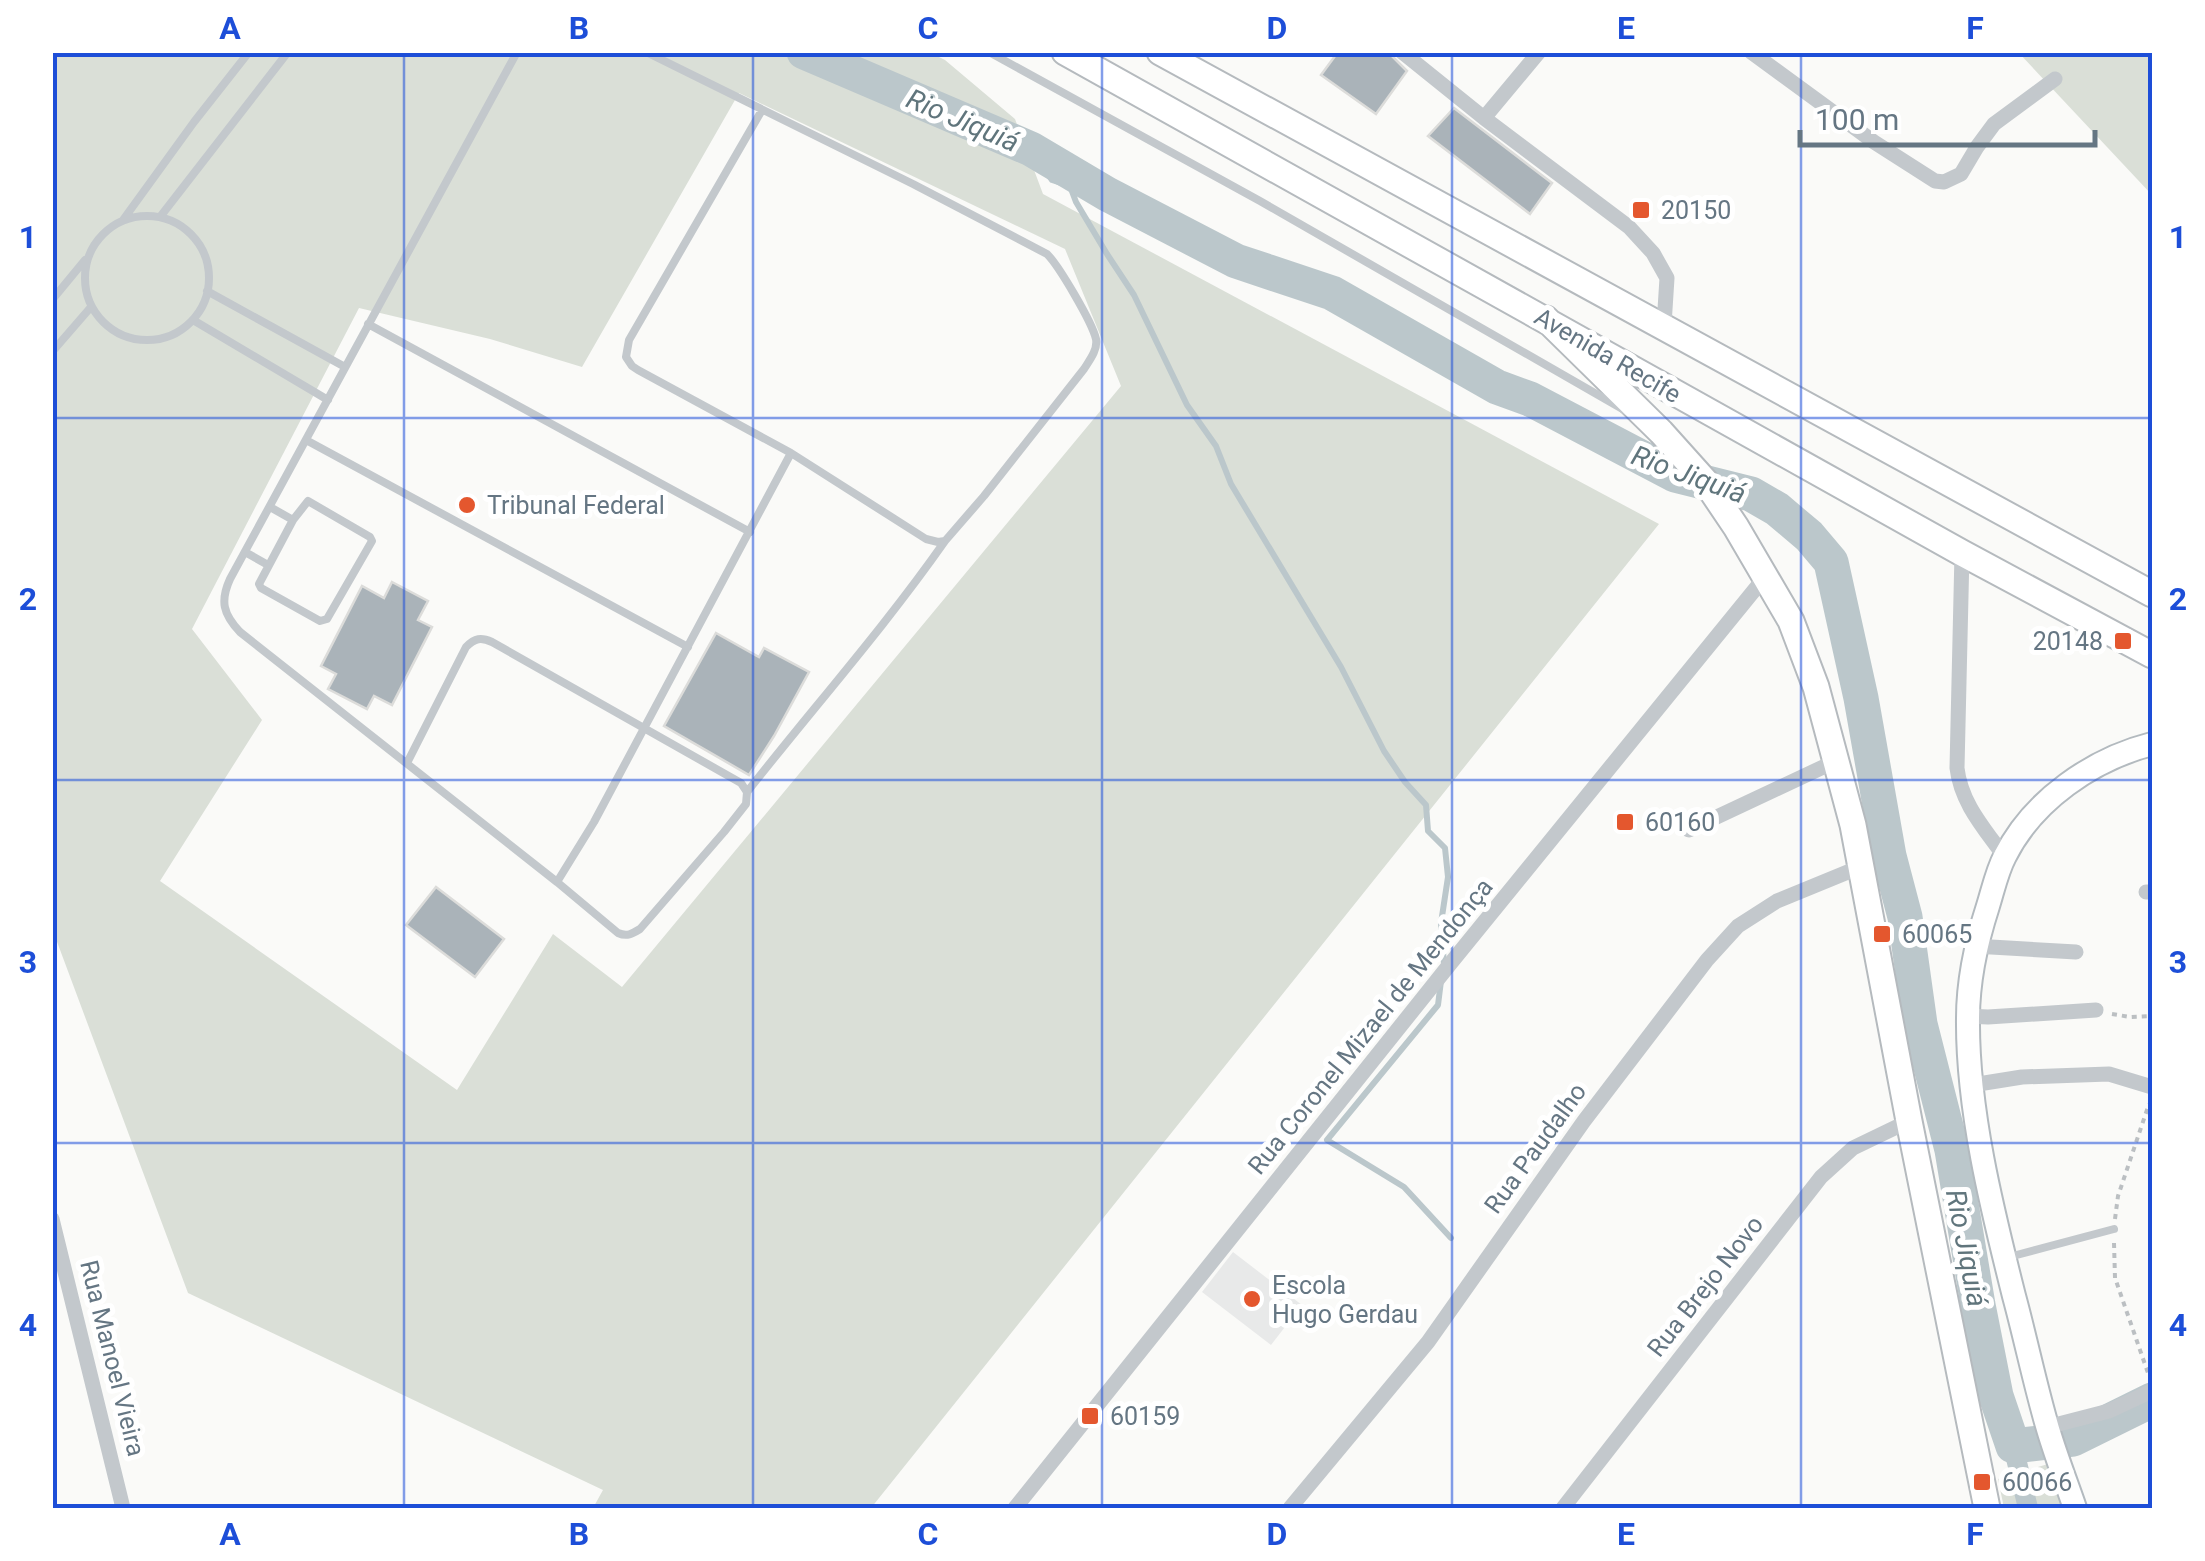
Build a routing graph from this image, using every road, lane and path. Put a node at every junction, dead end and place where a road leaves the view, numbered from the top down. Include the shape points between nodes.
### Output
1 (249, 52) edge
2 (288, 52) edge
3 (517, 52) edge
4 (646, 52) edge
5 (990, 52) edge
6 (1066, 52) edge
7 (1160, 52) edge
8 (1402, 52) edge
9 (1538, 52) edge
10 (1751, 52) edge
11 (2054, 79) dead end
12 (762, 110) junction
13 (1484, 118) junction
14 (160, 217) junction
15 (123, 220) junction
16 (88, 257) junction
17 (207, 291) junction
18 (52, 300) edge
19 (91, 307) junction
20 (1546, 319) junction
21 (193, 320) junction
22 (368, 324) junction
23 (1664, 326) junction
24 (52, 352) edge
25 (345, 368) junction
26 (328, 400) junction
27 (1661, 432) junction
28 (306, 440) junction
29 (791, 454) junction
30 (270, 508) junction
31 (293, 520) junction
32 (750, 532) junction
33 (945, 541) junction
34 (245, 552) junction
35 (1962, 553) junction
36 (268, 565) junction
37 (1766, 577) junction
38 (2141, 584) edge
39 (688, 647) junction
40 (2152, 655) edge
41 (645, 727) junction
42 (2152, 744) edge
43 (1836, 760) junction
44 (407, 763) junction
45 (748, 792) junction
46 (1689, 830) dead end
47 (2004, 856) junction
48 (1860, 866) junction
49 (558, 882) junction
50 (1974, 946) junction
51 (2076, 952) dead end
52 (2096, 1010) joint
53 (1968, 1016) junction
54 (2152, 1016) edge
55 (1972, 1085) junction
56 (2152, 1086) edge
57 (2152, 1094) edge
58 (1909, 1121) junction
59 (52, 1219) edge
60 (2114, 1228) junction
61 (56, 1241) edge
62 (2004, 1258) junction
63 (2152, 1388) edge
64 (2052, 1439) junction
65 (123, 1508) edge
66 (1016, 1508) edge
67 (1290, 1508) edge
68 (1563, 1508) edge
69 (1988, 1508) edge
70 (2075, 1508) edge

1 - 15 lane
2 - 14 lane
3 - 22 lane
4 - 12 lane
5 - 27 lane
6 - 20 main road, Avenida Recife
7 - 23 main road, Avenida Recife
8 - 13 street
9 - 13 street
10 - 11 street via 1874,142 1944,182 1961,174 1994,124
12 - 29 lane via 626,356 638,370
12 - 33 lane via 1047,254 1095,337 1084,369
13 - 23 street via 1629,227 1653,253 1667,278
14 - 15 lane
14 - 17 lane via 194,237 204,253
15 - 16 lane
16 - 18 lane
16 - 19 lane via 84,280
17 - 21 lane
17 - 25 lane
19 - 21 lane via 103,323 137,340 168,336
19 - 24 lane
20 - 27 main road
20 - 35 main road, Avenida Recife
21 - 26 lane
22 - 25 lane
22 - 32 lane
23 - 38 main road, Avenida Recife
25 - 26 lane
26 - 28 lane
27 - 37 main road via 1704,481
28 - 30 lane
28 - 39 lane
29 - 32 lane
29 - 33 lane via 926,538
30 - 31 lane
30 - 34 lane
31 - 36 lane
31 - 36 lane via 310,501 372,541 324,621 261,588
32 - 39 lane
33 - 45 lane
34 - 36 lane
34 - 44 lane via 223,598 234,626
35 - 40 main road, Avenida Recife
35 - 47 street via 1956,768 1963,796
37 - 43 main road via 1804,654
37 - 66 street, Rua Coronel Mizael de Mendonça
39 - 41 lane
41 - 44 lane via 478,638 466,647
41 - 45 lane
41 - 49 lane
42 - 47 street via 2097,764 2068,784 2030,818
43 - 46 street
43 - 48 main road
44 - 49 lane
45 - 49 lane via 724,832 634,934 618,933
47 - 50 street
48 - 58 main road
48 - 67 street, Rua Paudalho via 1777,900 1738,926 1707,960 1428,1342
50 - 51 street
50 - 53 street
52 - 53 street
52 - 54 path
53 - 55 street
55 - 56 street via 2110,1074
55 - 62 street
57 - 60 path
58 - 68 street, Rua Brejo Novo via 1853,1148 1822,1177
58 - 69 main road
59 - 61 street, Rua Manoel Vieira
60 - 62 lane
60 - 63 path via 2115,1278
61 - 65 street, Rua Manoel Vieira
62 - 64 street
63 - 64 street
64 - 70 street

